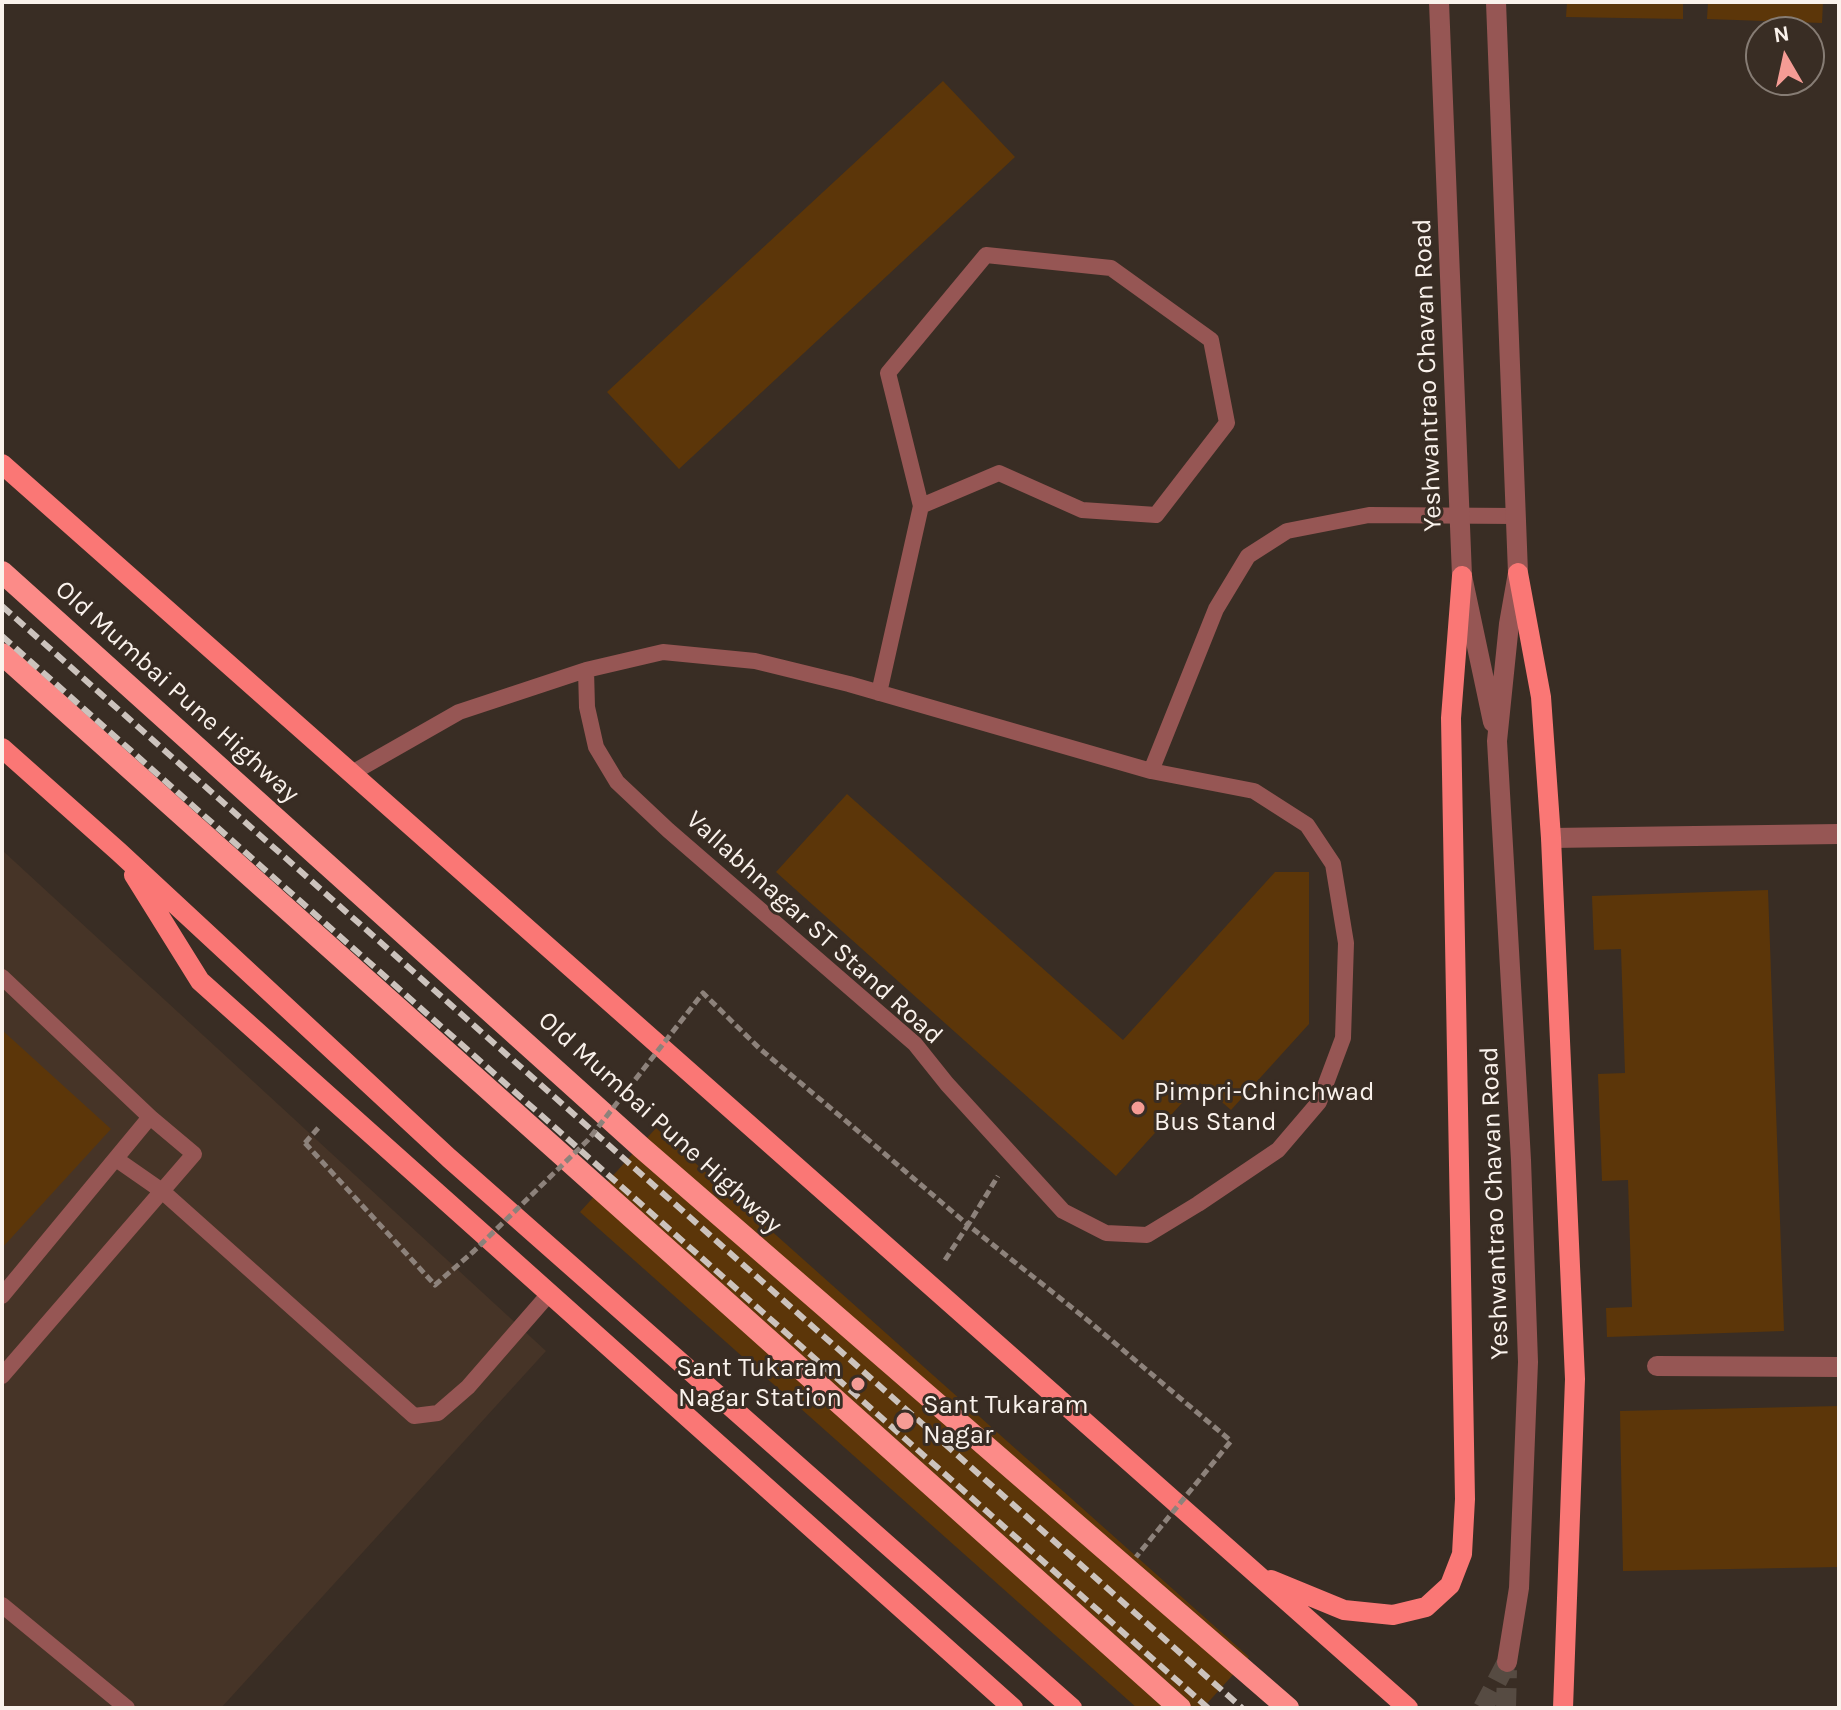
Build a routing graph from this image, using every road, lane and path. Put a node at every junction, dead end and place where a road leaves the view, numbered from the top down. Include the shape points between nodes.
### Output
1 (1439, 2) edge
2 (1496, 2) edge
3 (2, 464) edge
4 (921, 506) junction
5 (1460, 516) junction
6 (1515, 516) junction
7 (2, 572) edge
8 (1518, 573) junction
9 (1462, 576) junction
10 (2, 654) edge
11 (586, 670) junction
12 (879, 693) junction
13 (1497, 741) junction
14 (2, 748) edge
15 (1151, 771) junction
16 (352, 773) junction
17 (1839, 834) edge
18 (1551, 838) junction
19 (119, 852) junction
20 (2, 977) edge
21 (150, 1117) junction
22 (305, 1143) dead end
23 (1011, 1155) junction
24 (116, 1159) junction
25 (162, 1191) junction
26 (968, 1225) junction
27 (929, 1284) junction
28 (549, 1294) junction
29 (2, 1296) edge
30 (1657, 1366) dead end
31 (1839, 1367) edge
32 (2, 1376) edge
33 (1136, 1557) dead end
34 (1256, 1574) junction
35 (2, 1605) edge
36 (1507, 1662) tunnel mouth
37 (127, 1708) edge
38 (1013, 1708) edge
39 (1072, 1708) edge
40 (1180, 1708) edge
41 (1288, 1708) edge
42 (1408, 1708) edge
43 (1563, 1708) edge

1 - 5 street, Yeshwantrao Chavan Road
2 - 6 street, Yeshwantrao Chavan Road
3 - 16 main road
4 - 4 lane via 888,373 986,255 1111,268 1211,340 1227,423 1156,515 1082,510 999,473
4 - 12 lane
5 - 6 lane
5 - 9 street, Yeshwantrao Chavan Road
5 - 15 lane via 1369,515 1287,531 1248,556 1216,609
6 - 8 street, Yeshwantrao Chavan Road
7 - 41 highway, Old Mumbai Pune Highway via 642,1148
8 - 13 street, Yeshwantrao Chavan Road
8 - 18 main road via 1541,697
9 - 13 street, Yeshwantrao Chavan Road
9 - 34 main road via 1451,718 1462,1554 1450,1585 1426,1607 1393,1615 1344,1610
10 - 40 highway
11 - 12 lane, Vallabhnagar ST Stand Road via 663,652 755,661
11 - 16 lane via 459,712
11 - 23 lane, Vallabhnagar ST Stand Road via 596,747 617,782 915,1044
12 - 15 lane, Vallabhnagar ST Stand Road
13 - 36 street, Yeshwantrao Chavan Road via 1528,1362 1519,1588
14 - 19 main road
15 - 23 lane, Vallabhnagar ST Stand Road via 1254,791 1307,825 1333,864 1346,943 1343,1038 1319,1102 1278,1150 1147,1235 1106,1233 1063,1211
16 - 27 main road
17 - 18 street
18 - 43 main road via 1575,1379
19 - 28 main road via 200,981
19 - 39 main road via 449,1158
20 - 21 lane
21 - 24 lane
21 - 25 lane via 194,1154
22 - 26 path, bridge via 435,1285 588,1140 703,993 759,1048
23 - 26 path
24 - 25 lane
24 - 29 lane
25 - 28 lane via 414,1416 438,1413 468,1387
25 - 32 lane
26 - 27 path
26 - 33 path, bridge via 1231,1441
27 - 34 main road
28 - 38 main road
30 - 31 street
34 - 42 main road
35 - 37 lane

